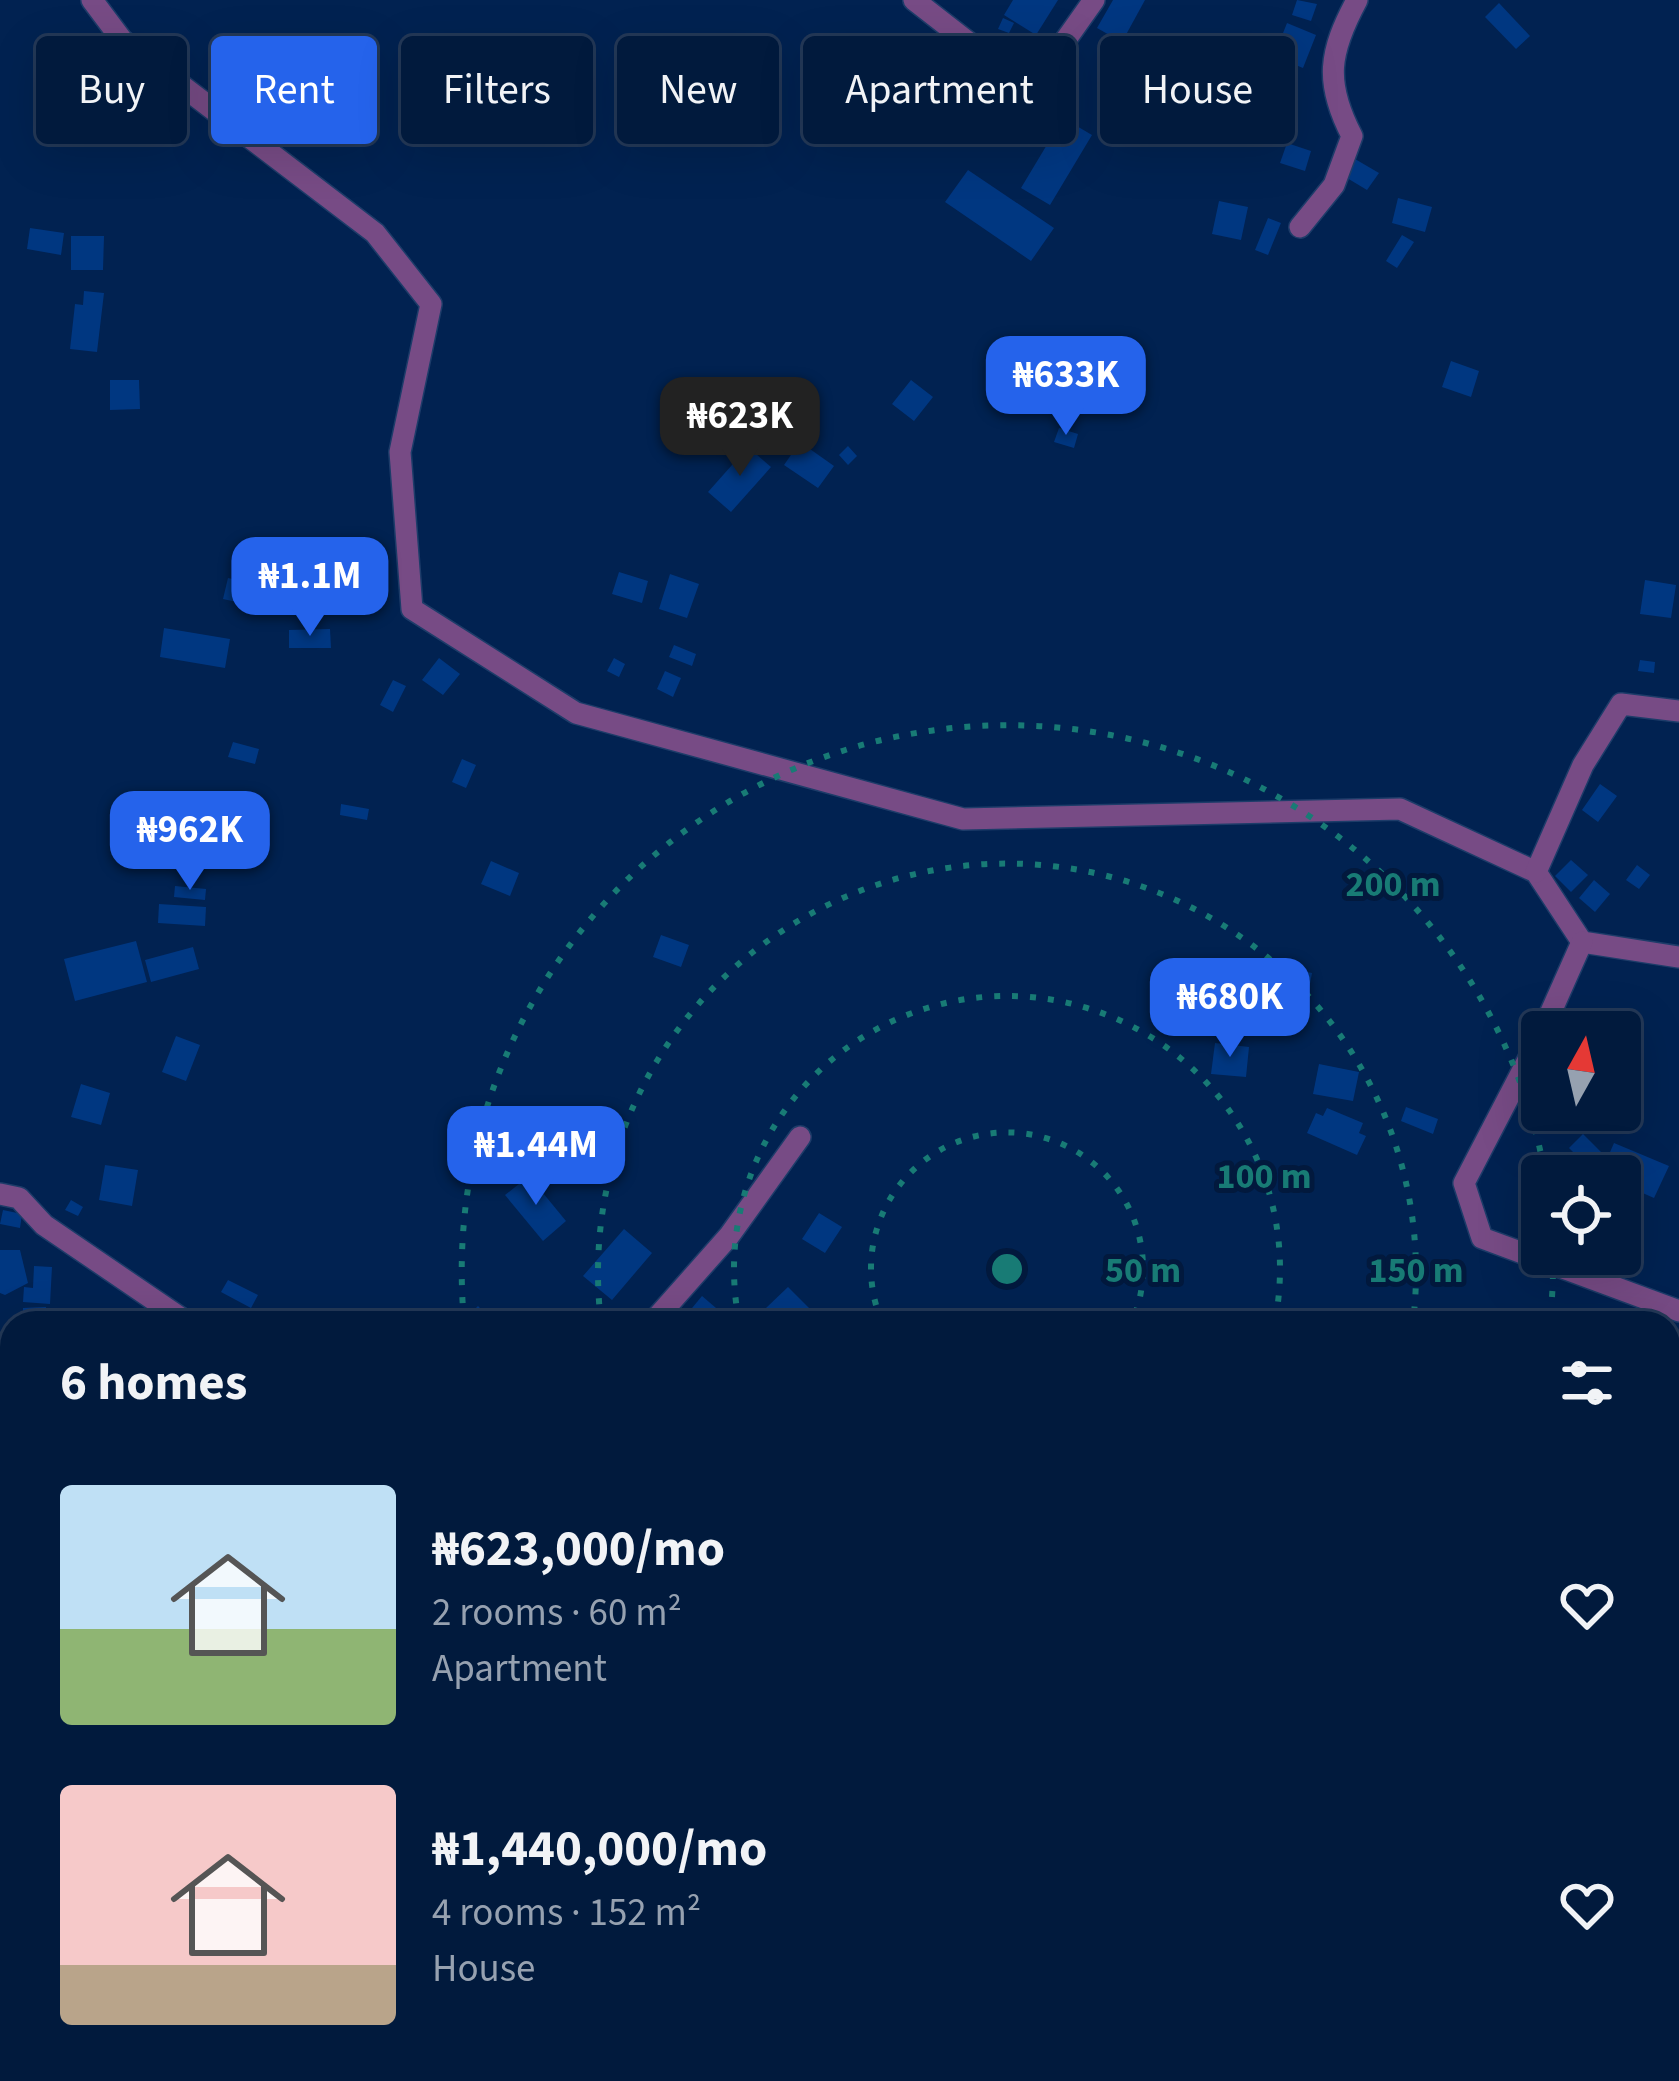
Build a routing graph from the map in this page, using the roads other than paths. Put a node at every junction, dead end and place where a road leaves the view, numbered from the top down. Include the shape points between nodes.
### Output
1 (914, 0) edge
2 (1094, 0) edge
3 (1357, 0) edge
4 (95, 1) edge
5 (1300, 227) dead end
6 (1679, 712) edge
7 (1537, 872) junction
8 (1582, 942) junction
9 (1679, 957) edge
10 (1551, 1011) edge
11 (1521, 1073) edge
12 (800, 1137) dead end
13 (0, 1194) edge
14 (170, 1311) edge
15 (663, 1311) edge
16 (1679, 1311) edge

1 - 2 street via 1021,73 1060,48
3 - 5 street via 1335,41 1334,100 1352,136 1334,185
4 - 7 street via 122,40 374,233 431,304 400,452 412,609 576,713 963,819 1400,809
6 - 7 street via 1621,704 1582,766
7 - 8 street
8 - 9 street
8 - 10 street
11 - 16 street via 1464,1183 1482,1238
12 - 15 street
13 - 14 street via 19,1198 44,1225

